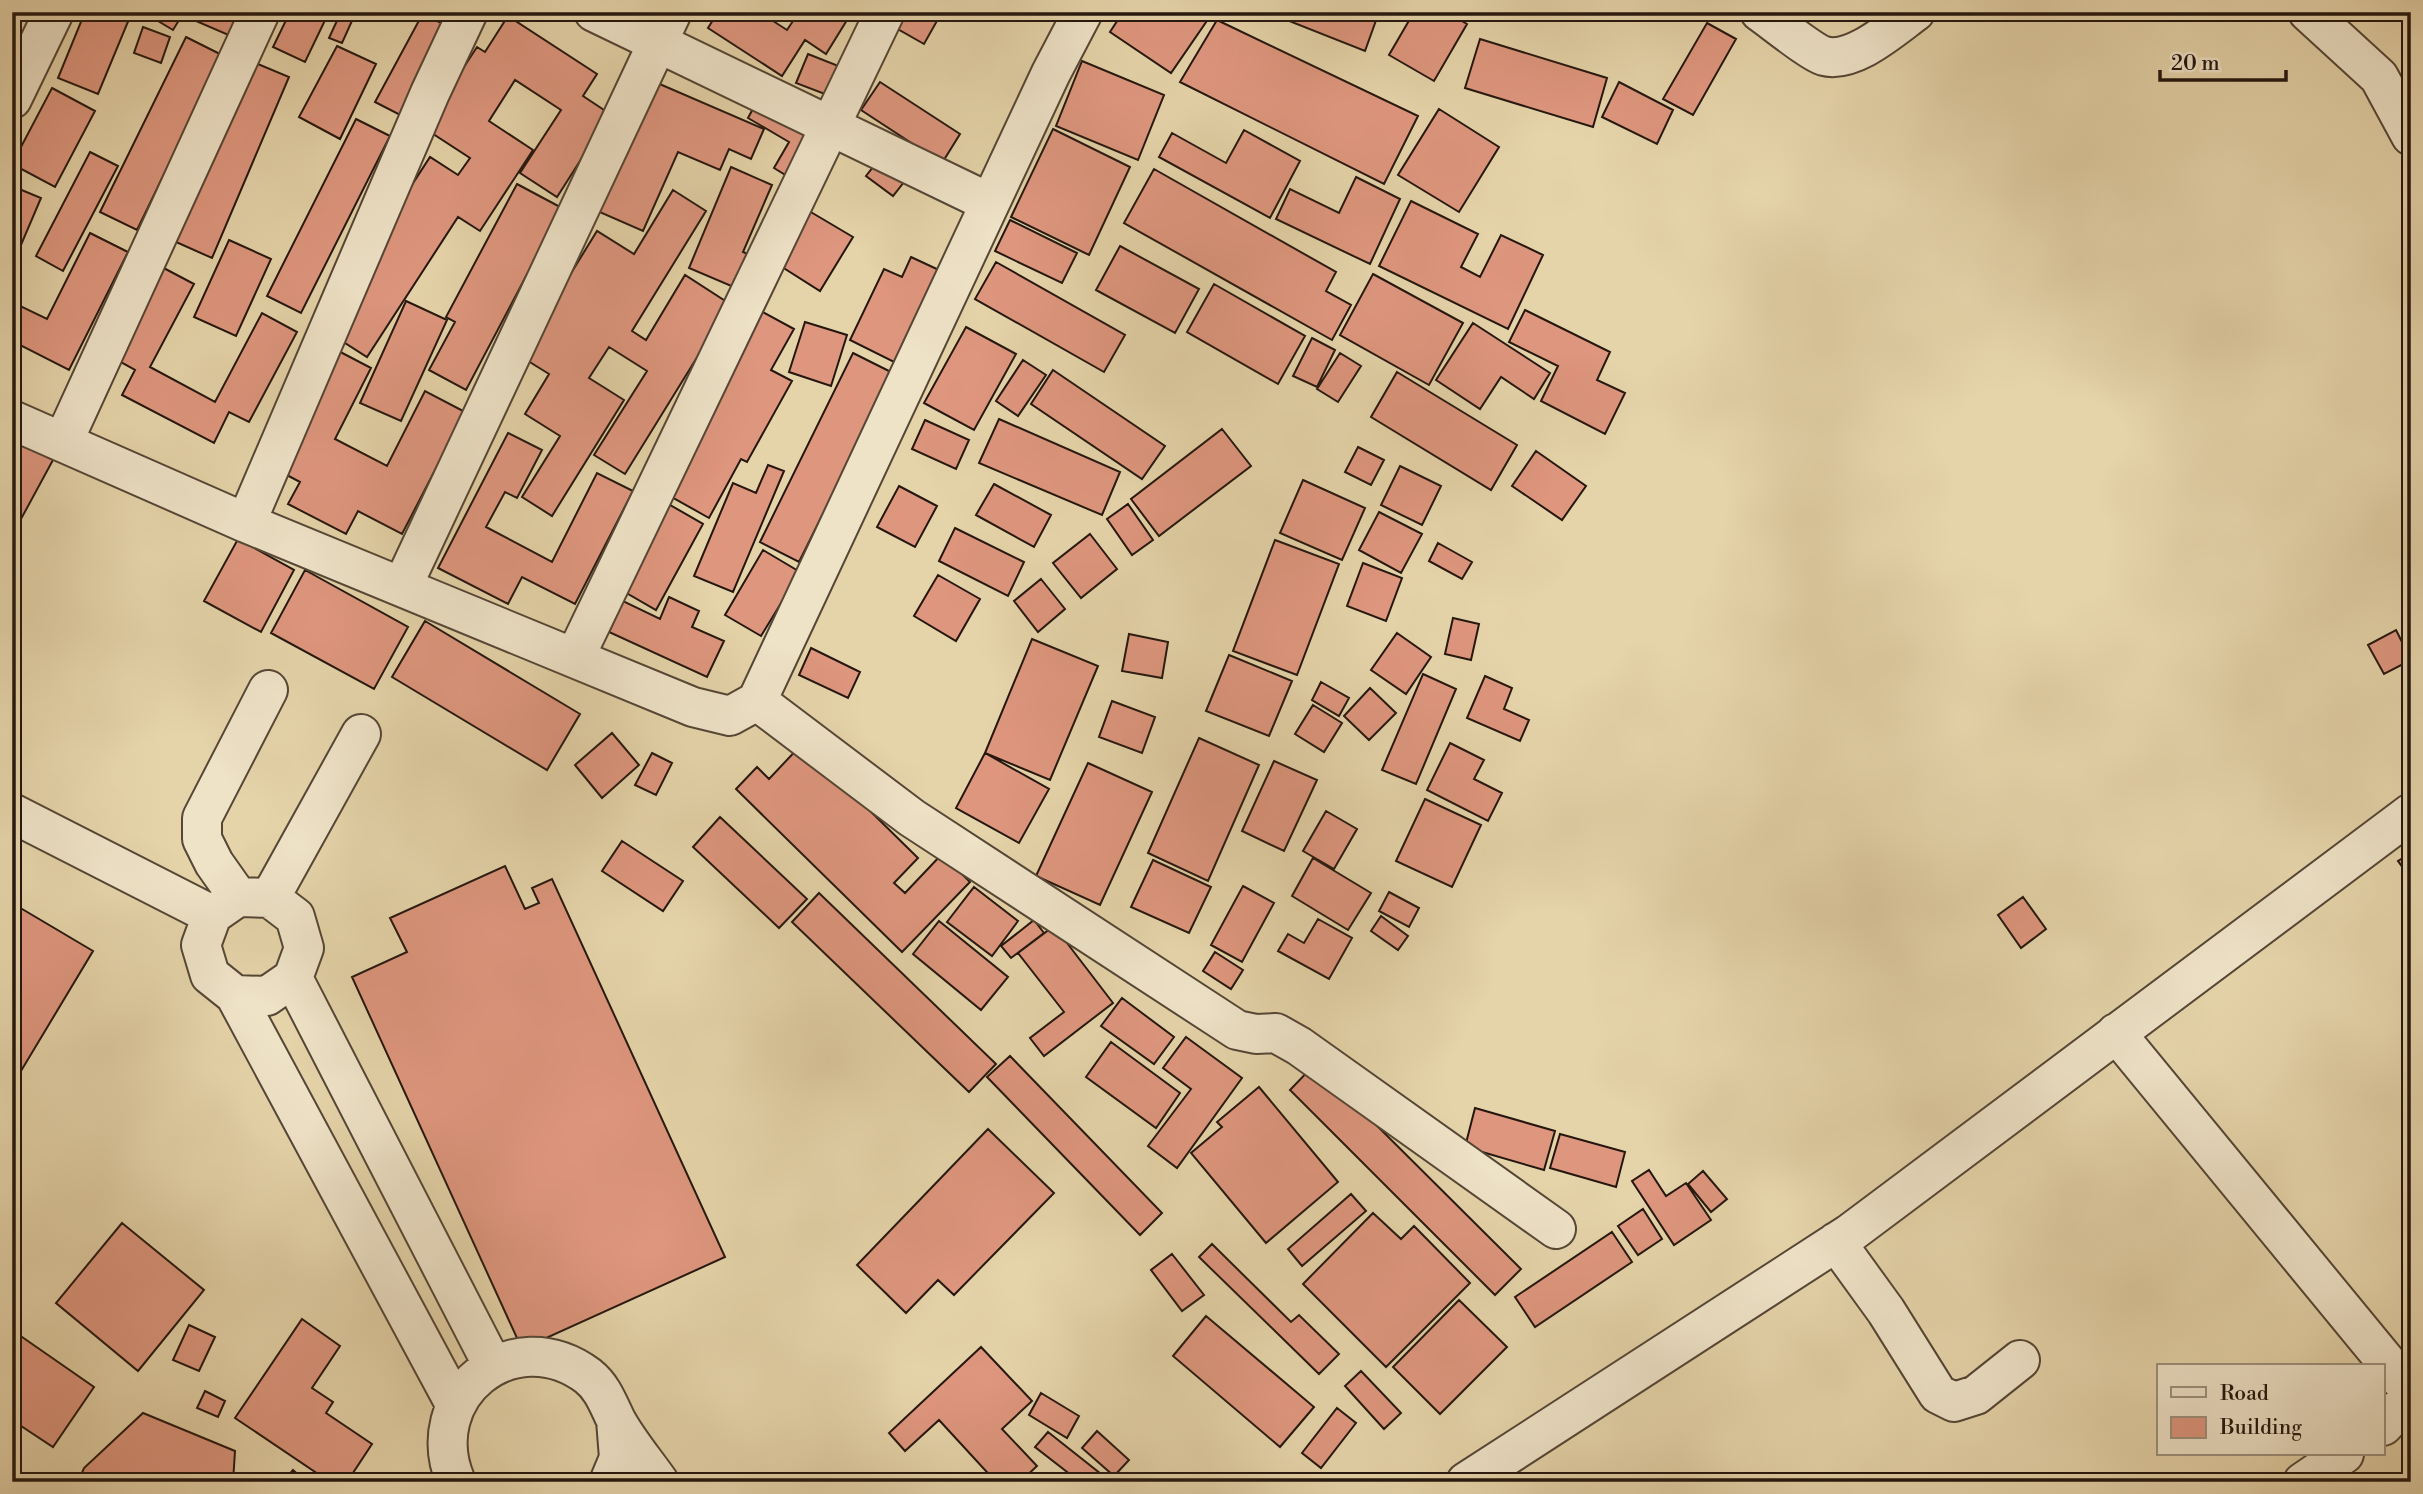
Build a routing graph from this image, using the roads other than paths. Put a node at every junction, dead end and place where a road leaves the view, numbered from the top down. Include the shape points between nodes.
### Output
1 (260, 12) edge
2 (468, 12) edge
3 (594, 12) edge
4 (885, 12) edge
5 (1083, 12) edge
6 (1760, 12) edge
7 (1916, 12) edge
8 (2308, 12) edge
9 (42, 16) edge
10 (664, 28) edge
11 (12, 99) edge
12 (831, 127) junction
13 (2411, 136) edge
14 (990, 203) junction
15 (12, 420) edge
16 (63, 442) junction
17 (246, 523) junction
18 (402, 586) junction
19 (575, 657) junction
20 (268, 690) dead end
21 (757, 701) junction
22 (361, 734) dead end
23 (12, 813) edge
24 (2411, 813) edge
25 (240, 903) junction
26 (293, 978) junction
27 (236, 995) junction
28 (2116, 1033) junction
29 (1556, 1228) dead end
30 (1836, 1242) junction
31 (2020, 1360) dead end
32 (493, 1366) junction
33 (2411, 1394) edge
34 (455, 1404) junction
35 (617, 1420) junction
36 (2384, 1425) edge
37 (2341, 1456) edge
38 (456, 1482) edge
39 (609, 1482) edge
40 (659, 1482) edge
41 (1466, 1482) edge
42 (2304, 1482) edge

1 - 16 street
2 - 17 street
3 - 10 street
4 - 12 street
5 - 14 street
6 - 7 street via 1823,56 1845,57
8 - 13 street via 2379,77
9 - 11 street
10 - 12 street
10 - 18 street
12 - 14 street
12 - 19 street
14 - 21 street
15 - 16 street
16 - 17 street
17 - 18 street
18 - 19 street
19 - 21 street via 693,706 730,716
20 - 25 street via 202,818 202,839
21 - 29 street via 912,818 1237,1030 1276,1033 1299,1046
22 - 25 street
23 - 25 street
24 - 28 street
25 - 26 street via 295,917 304,948
25 - 27 street via 201,945 210,975
26 - 27 street via 267,996
26 - 32 street
27 - 34 street
28 - 30 street
28 - 33 street
30 - 31 street via 1938,1394 1954,1402 1976,1395
30 - 41 street
32 - 34 street via 471,1382
32 - 35 street via 530,1357 568,1364 590,1377
33 - 36 street
34 - 38 street via 447,1428 447,1454
35 - 39 street via 619,1458
35 - 40 street
37 - 42 street

